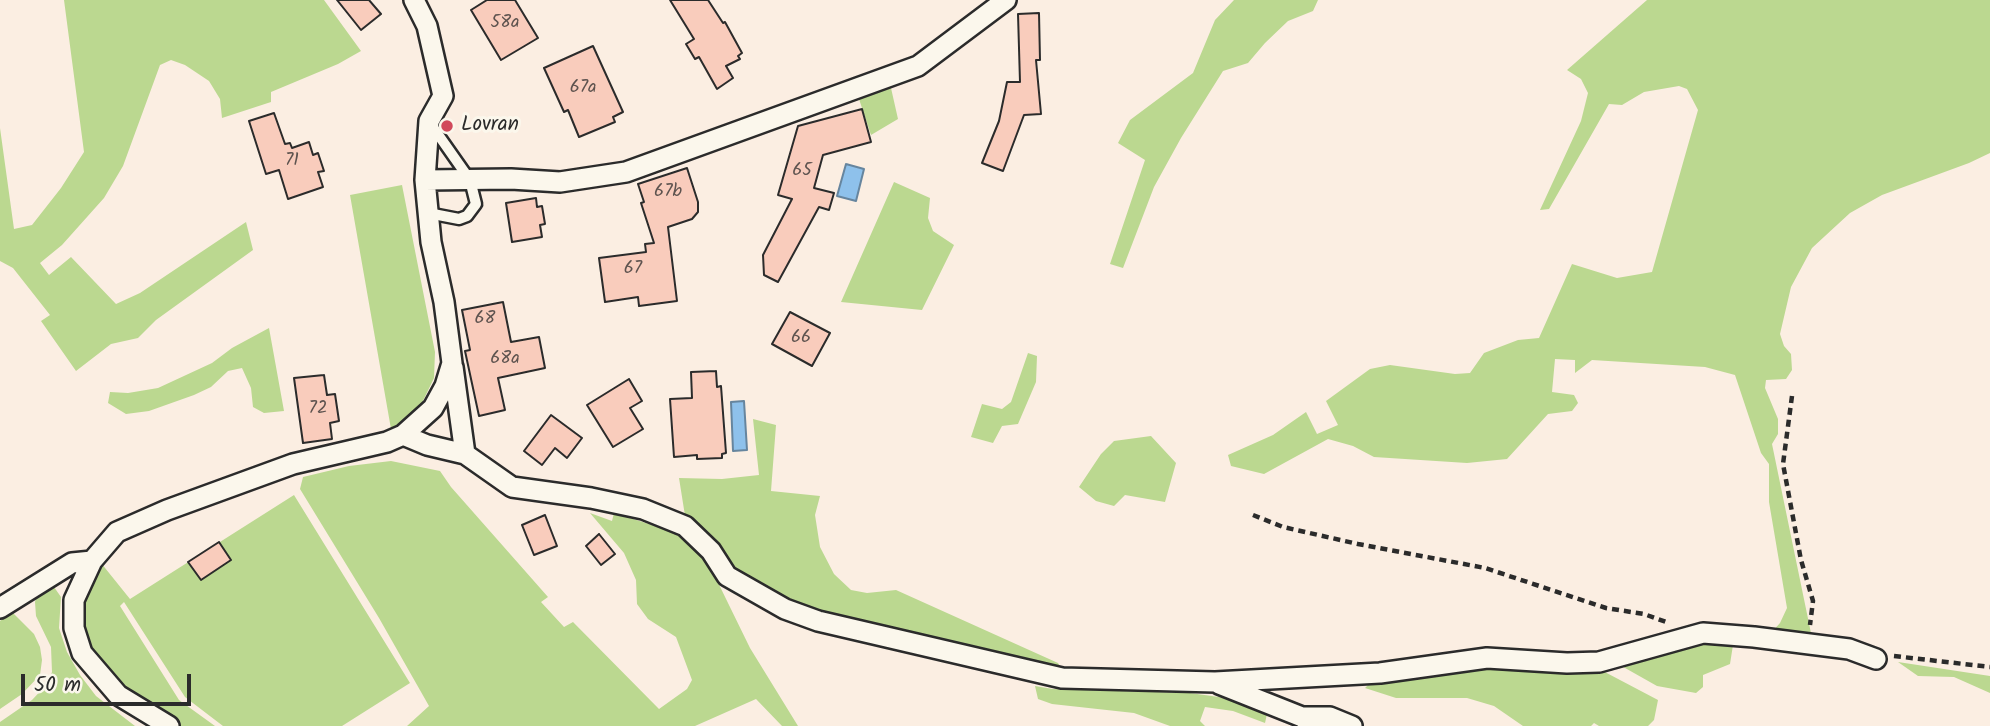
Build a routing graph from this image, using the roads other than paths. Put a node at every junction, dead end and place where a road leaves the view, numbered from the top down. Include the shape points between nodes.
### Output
1 (414, 0) edge
2 (1006, 0) edge
3 (429, 121) junction
4 (425, 180) junction
5 (470, 180) junction
6 (428, 213) junction
7 (452, 363) junction
8 (403, 435) junction
9 (465, 454) junction
10 (92, 561) junction
11 (0, 608) edge
12 (1876, 659) road end
13 (1215, 682) junction
14 (1309, 722) edge
15 (169, 726) edge
16 (1352, 726) edge

1 - 3 street via 427,26 443,96
2 - 5 street via 918,66 626,172 560,182
3 - 4 street
3 - 5 lane
4 - 5 street
4 - 6 street
5 - 6 lane via 476,204 467,216 458,219
6 - 7 street
7 - 8 street via 433,408
7 - 9 street
8 - 9 street
8 - 10 street via 293,464 167,510 117,532
9 - 13 street via 512,487 643,509 685,526 712,551 727,576 775,604 818,621 1062,678
10 - 11 street via 72,563
10 - 15 street via 74,600 74,628 82,653 118,695
12 - 13 street via 1849,649 1703,633 1599,662 1488,658 1380,673
13 - 14 street
14 - 16 street via 1330,717

